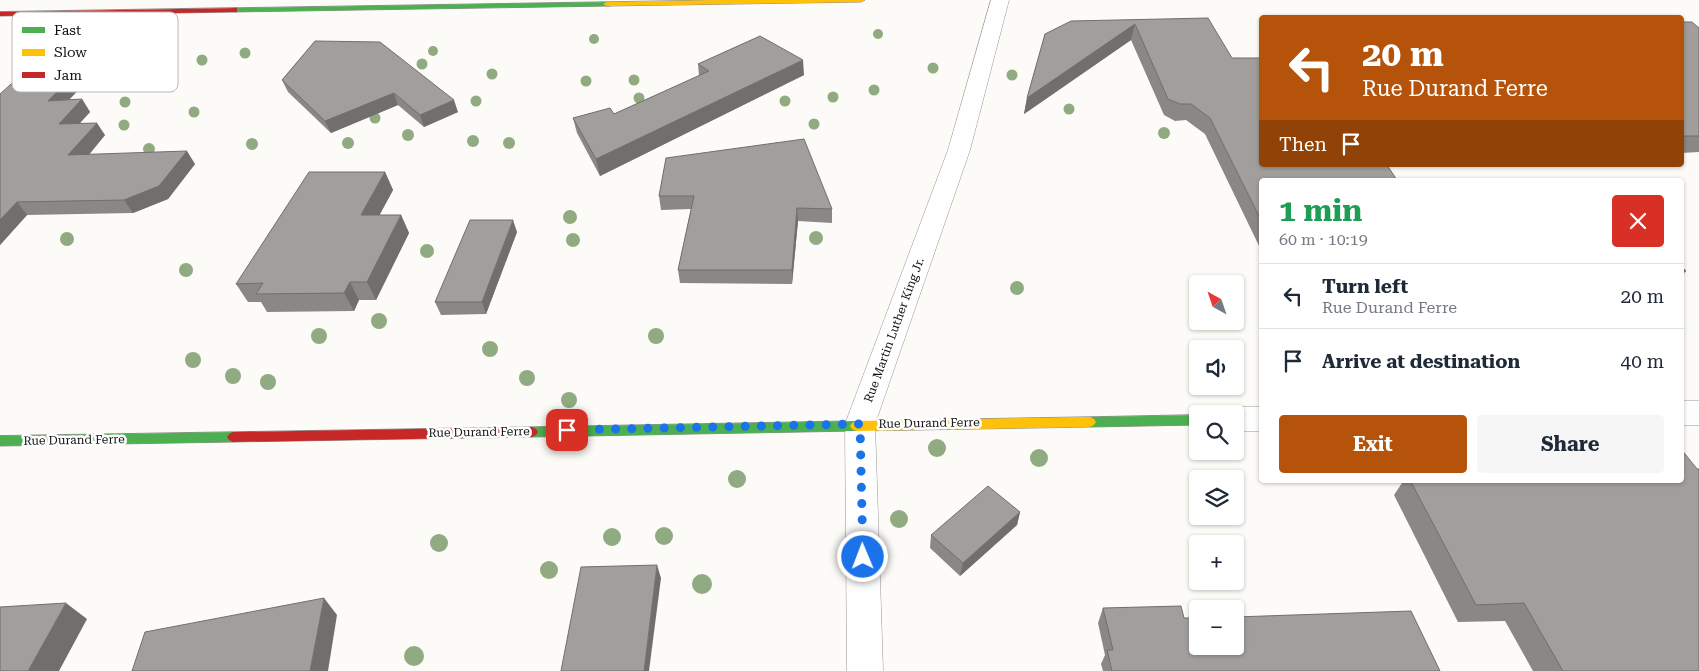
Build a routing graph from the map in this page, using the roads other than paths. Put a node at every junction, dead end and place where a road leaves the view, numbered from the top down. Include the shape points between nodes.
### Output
1 (860, 0) edge
2 (1000, 0) edge
3 (656, 2) edge
4 (109, 12) edge
5 (1684, 413) edge
6 (1699, 413) edge
7 (1244, 419) edge
8 (1259, 419) edge
9 (1189, 420) edge
10 (860, 424) junction
11 (0, 441) edge
12 (865, 671) edge

1 - 3 street
2 - 10 street, Rue Martin Luther King Jr. via 959,150
3 - 4 street
5 - 6 street
7 - 8 street
9 - 10 street, Rue Durand Ferre
10 - 11 street, Rue Durand Ferre
10 - 12 street, Rue Martin Luther King Jr.

